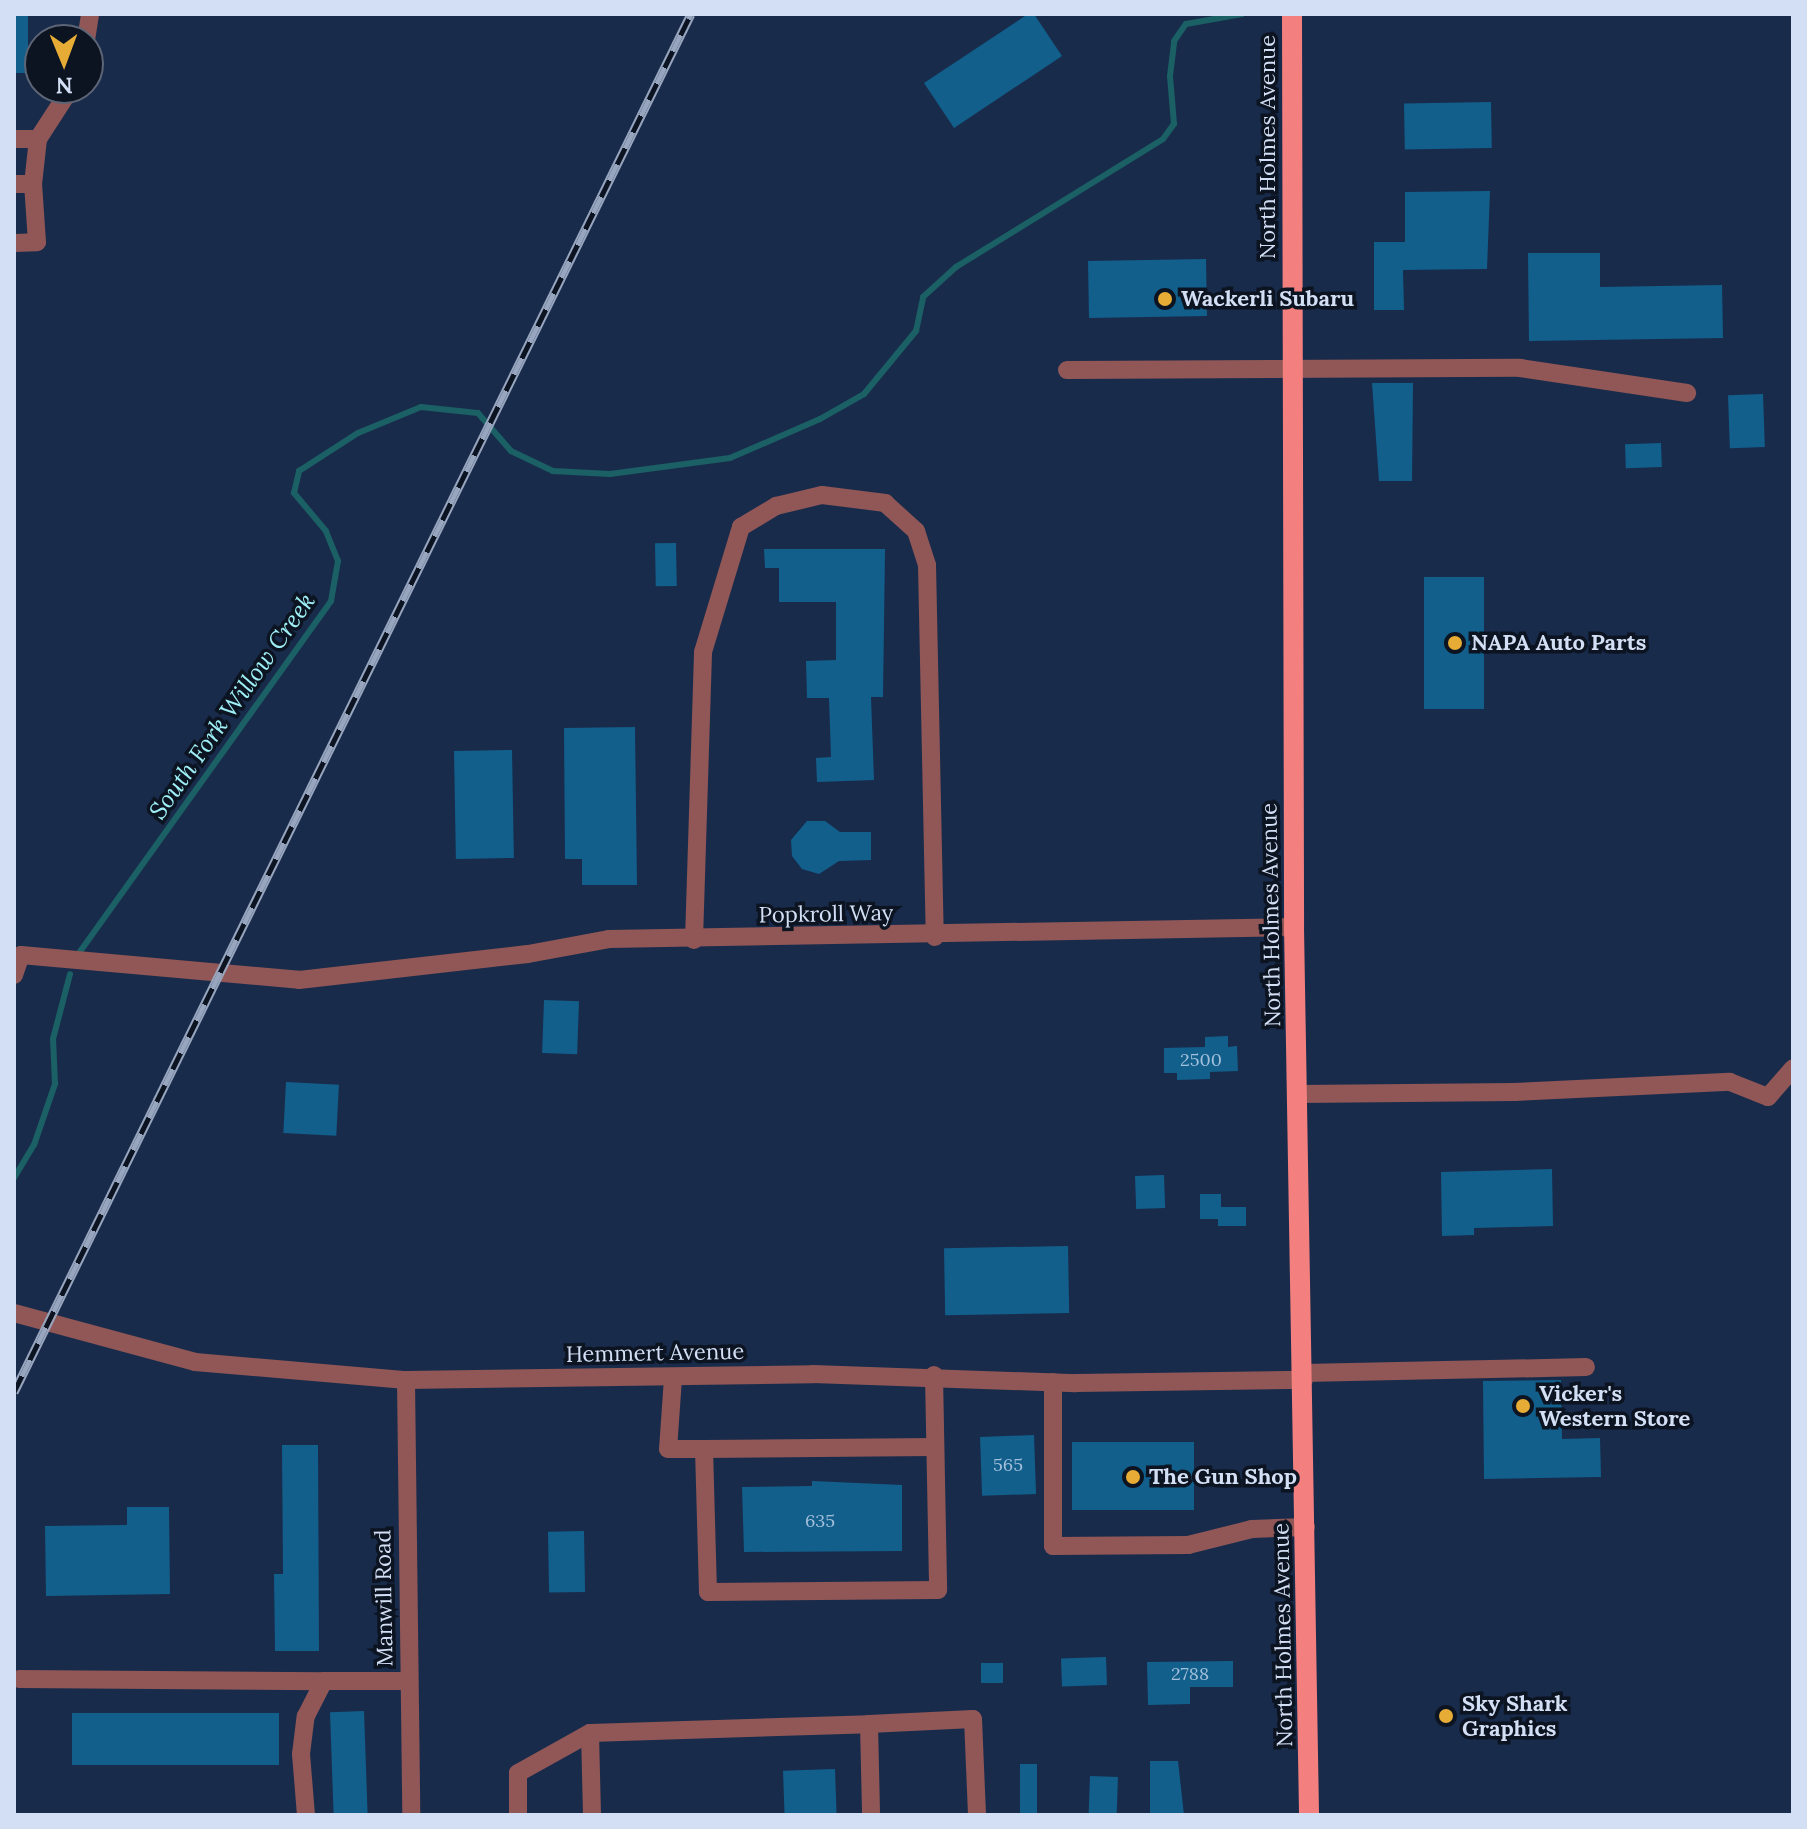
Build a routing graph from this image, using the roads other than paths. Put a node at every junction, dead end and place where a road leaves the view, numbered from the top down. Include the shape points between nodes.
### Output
1 (1292, 14) edge
2 (61, 104) edge
3 (14, 139) edge
4 (38, 139) junction
5 (14, 184) edge
6 (33, 184) junction
7 (14, 243) edge
8 (1293, 369) junction
9 (1067, 370) dead end
10 (1687, 393) dead end
11 (1294, 927) junction
12 (935, 937) junction
13 (694, 940) junction
14 (14, 975) edge
15 (1793, 1068) edge
16 (1298, 1094) junction
17 (14, 1313) edge
18 (1586, 1367) dead end
19 (934, 1375) junction
20 (1304, 1376) junction
21 (673, 1378) junction
22 (406, 1380) junction
23 (1053, 1382) junction
24 (934, 1447) junction
25 (704, 1449) junction
26 (1306, 1527) junction
27 (19, 1679) dead end
28 (324, 1681) junction
29 (409, 1681) junction
30 (869, 1724) junction
31 (590, 1733) junction
32 (306, 1815) edge
33 (411, 1815) edge
34 (518, 1815) edge
35 (592, 1815) edge
36 (871, 1815) edge
37 (977, 1815) edge
38 (1309, 1815) edge

1 - 8 main road, North Holmes Avenue
2 - 4 street
3 - 4 street
4 - 6 street
5 - 6 street
6 - 7 street via 37,242
8 - 9 street
8 - 10 street via 1520,368
8 - 11 main road, North Holmes Avenue
11 - 12 street, Popkroll Way
11 - 16 main road, North Holmes Avenue
12 - 13 street, Popkroll Way
12 - 13 street via 927,565 916,531 885,503 822,495 776,506 741,527 703,652
13 - 14 street, Popkroll Way via 609,939 528,954 299,980 21,955
15 - 16 street via 1768,1097 1730,1082
16 - 20 main road, North Holmes Avenue
17 - 22 street, Hemmert Avenue via 195,1362
18 - 20 street, Hemmert Avenue
19 - 21 street, Hemmert Avenue
19 - 23 street, Hemmert Avenue
19 - 24 street
20 - 23 street, Hemmert Avenue
20 - 26 main road, North Holmes Avenue
21 - 22 street, Hemmert Avenue
21 - 25 street via 668,1449
22 - 29 street, Manwill Road
23 - 26 street via 1053,1546 1188,1545 1252,1529
24 - 25 street
24 - 25 street via 938,1590 708,1592
26 - 38 main road, North Holmes Avenue
27 - 28 street
28 - 29 street
28 - 32 street via 305,1729
29 - 33 street, Manwill Road
30 - 31 street
30 - 36 street
30 - 37 street via 973,1719
31 - 34 street via 518,1773
31 - 35 street

